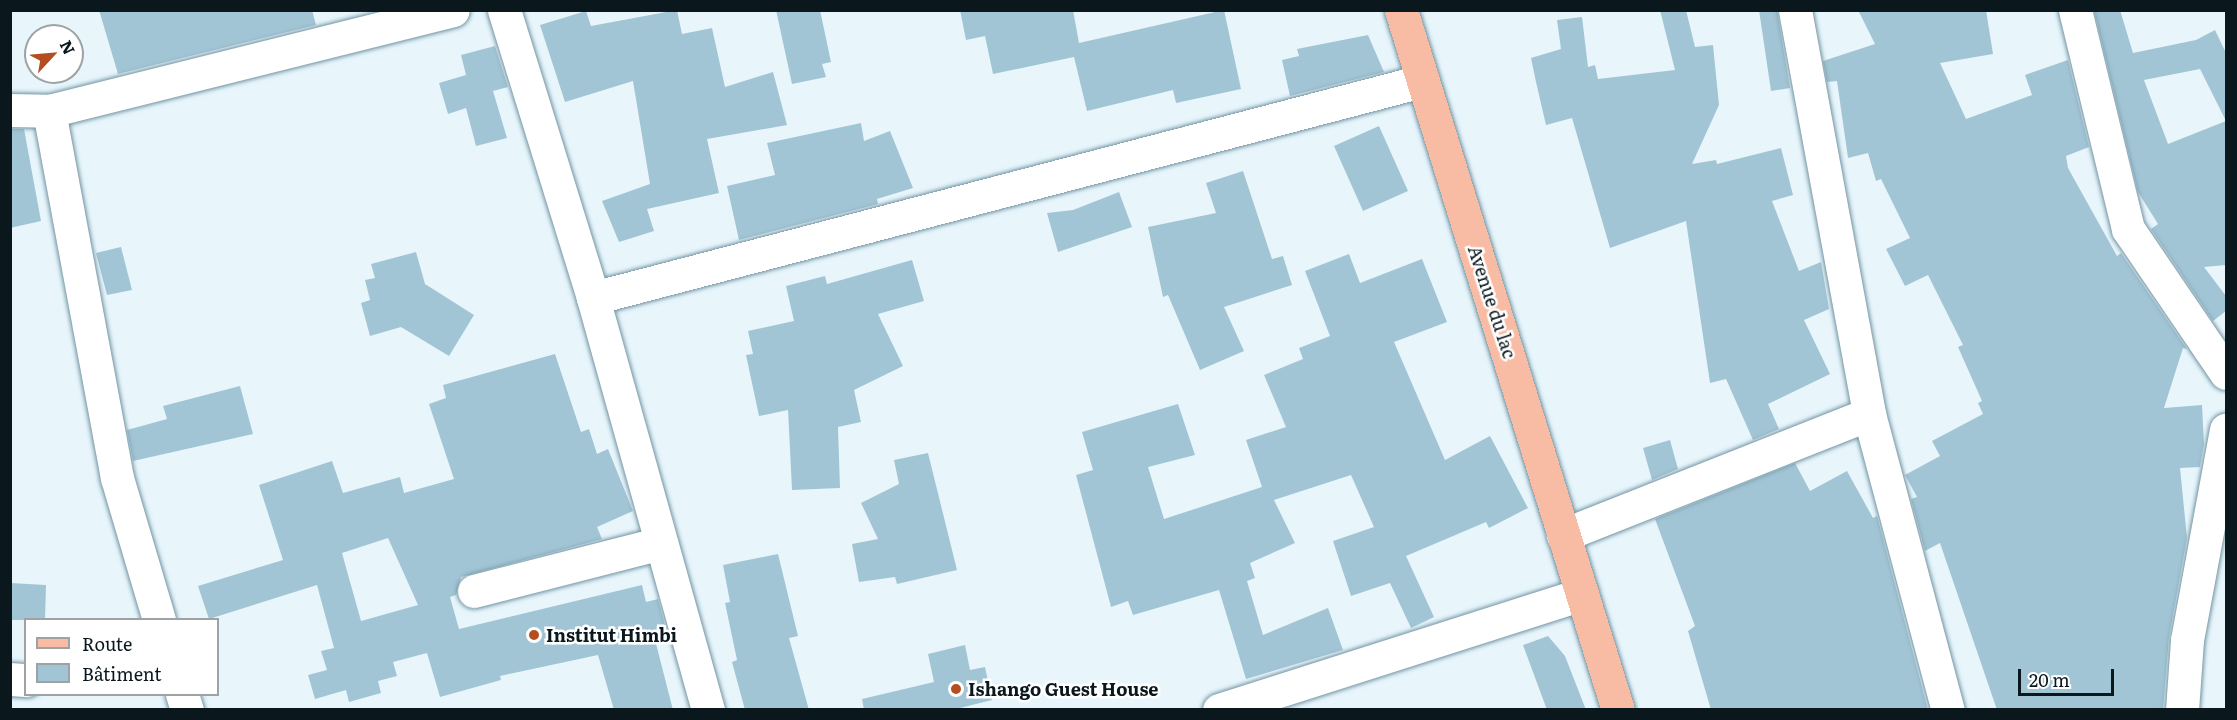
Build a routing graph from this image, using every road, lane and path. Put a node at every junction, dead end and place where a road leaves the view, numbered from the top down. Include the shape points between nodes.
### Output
1 (453, 10) edge
2 (504, 10) edge
3 (1401, 10) edge
4 (1795, 10) edge
5 (2075, 10) edge
6 (1422, 81) junction
7 (10, 110) edge
8 (49, 111) junction
9 (593, 298) junction
10 (2226, 373) edge
11 (1869, 414) junction
12 (2226, 429) edge
13 (1563, 536) junction
14 (661, 543) junction
15 (474, 591) dead end
16 (1582, 594) junction
17 (158, 618) edge
18 (708, 710) edge
19 (1220, 710) edge
20 (1618, 710) edge
21 (1948, 710) edge
22 (2182, 710) edge

1 - 8 street
2 - 9 street
3 - 6 main road, Avenue du lac
4 - 11 street
5 - 10 street via 2128,229
6 - 9 street
6 - 13 main road, Avenue du lac
7 - 8 street
8 - 17 street via 117,477
9 - 14 street
11 - 13 street
11 - 21 street
12 - 22 street via 2187,640
13 - 16 main road, Avenue du lac
14 - 15 street
14 - 18 street
16 - 19 street
16 - 20 main road, Avenue du lac

